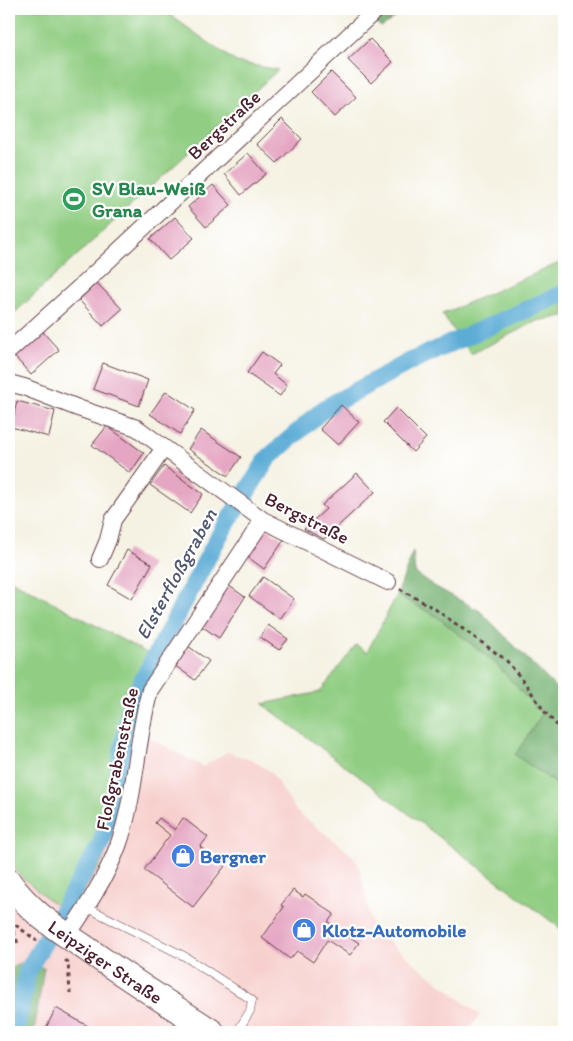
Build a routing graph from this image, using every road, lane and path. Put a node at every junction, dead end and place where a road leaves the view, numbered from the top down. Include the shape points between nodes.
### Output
1 (378, 9) edge
2 (9, 351) edge
3 (9, 384) edge
4 (164, 448) junction
5 (263, 520) junction
6 (100, 559) dead end
7 (388, 582) joint
8 (564, 733) edge
9 (9, 882) edge
10 (86, 907) junction
11 (10, 922) edge
12 (52, 935) junction
13 (18, 944) dead end
14 (70, 993) dead end
15 (212, 1032) edge
16 (238, 1032) edge

1 - 2 street, Bergstraße
3 - 4 street, Bergstraße via 137,428
4 - 5 street, Bergstraße
4 - 6 street via 113,520
5 - 7 street, Bergstraße
5 - 10 street, Floßgrabenstraße via 150,690 143,714 131,796 118,846
7 - 8 path via 435,609 506,660
9 - 12 main road, Leipziger Straße
10 - 12 street, Floßgrabenstraße
10 - 16 lane via 184,956 252,1000 250,1011
11 - 12 path
11 - 13 path
12 - 14 path via 68,962
12 - 15 main road, Leipziger Straße

